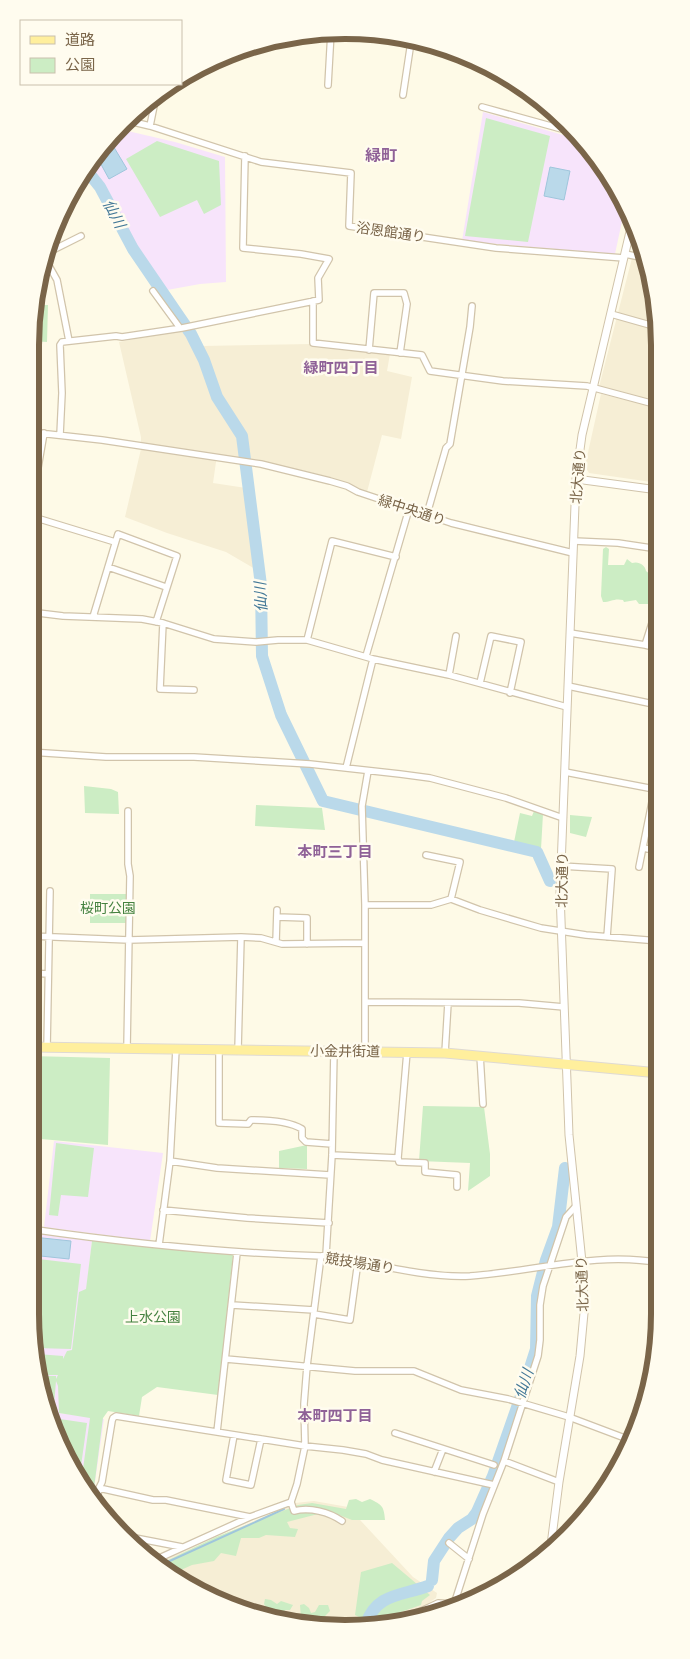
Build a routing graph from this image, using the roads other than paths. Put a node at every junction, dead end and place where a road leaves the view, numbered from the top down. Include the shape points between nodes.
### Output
1 (330, 39) edge
2 (410, 46) edge
3 (328, 85) dead end
4 (403, 95) dead end
5 (154, 106) edge
6 (482, 107) dead end
7 (135, 122) edge
8 (150, 126) junction
9 (563, 129) edge
10 (245, 156) junction
11 (630, 233) edge
12 (81, 236) dead end
13 (54, 250) edge
14 (625, 256) junction
15 (638, 257) edge
16 (50, 264) edge
17 (153, 291) dead end
18 (313, 302) junction
19 (472, 306) dead end
20 (611, 314) junction
21 (651, 325) edge
22 (181, 328) junction
23 (69, 341) junction
24 (369, 350) junction
25 (400, 353) junction
26 (462, 376) junction
27 (594, 388) junction
28 (651, 403) edge
29 (39, 433) edge
30 (44, 433) junction
31 (60, 434) junction
32 (39, 464) edge
33 (576, 479) junction
34 (651, 489) edge
35 (410, 509) junction
36 (427, 514) junction
37 (39, 518) edge
38 (114, 542) junction
39 (574, 542) junction
40 (651, 548) edge
41 (573, 552) junction
42 (396, 557) junction
43 (108, 567) junction
44 (166, 587) junction
45 (39, 614) edge
46 (93, 617) junction
47 (156, 622) junction
48 (163, 623) junction
49 (651, 626) edge
50 (570, 633) junction
51 (456, 636) dead end
52 (307, 640) junction
53 (645, 644) junction
54 (651, 646) edge
55 (366, 656) junction
56 (373, 659) junction
57 (449, 675) junction
58 (480, 684) junction
59 (568, 686) junction
60 (194, 690) dead end
61 (510, 693) junction
62 (651, 704) edge
63 (567, 707) junction
64 (39, 753) edge
65 (346, 768) junction
66 (368, 771) junction
67 (565, 772) junction
68 (651, 788) edge
69 (128, 811) dead end
70 (651, 812) edge
71 (563, 818) junction
72 (643, 848) junction
73 (651, 850) edge
74 (426, 854) dead end
75 (561, 866) junction
76 (639, 867) dead end
77 (50, 891) dead end
78 (451, 899) junction
79 (365, 904) junction
80 (277, 910) dead end
81 (277, 917) junction
82 (562, 932) junction
83 (39, 936) edge
84 (49, 937) junction
85 (241, 937) junction
86 (607, 937) junction
87 (128, 940) junction
88 (651, 940) edge
89 (276, 942) junction
90 (364, 943) junction
91 (307, 944) junction
92 (39, 974) edge
93 (48, 974) junction
94 (365, 1002) junction
95 (448, 1003) junction
96 (564, 1006) junction
97 (39, 1048) edge
98 (47, 1048) junction
99 (127, 1048) junction
100 (176, 1049) junction
101 (219, 1050) junction
102 (238, 1050) junction
103 (334, 1051) junction
104 (365, 1052) junction
105 (407, 1052) junction
106 (445, 1053) junction
107 (480, 1055) junction
108 (566, 1065) junction
109 (651, 1072) edge
110 (483, 1104) dead end
111 (332, 1144) junction
112 (332, 1155) junction
113 (398, 1158) junction
114 (170, 1161) junction
115 (330, 1175) junction
116 (457, 1187) dead end
117 (576, 1206) junction
118 (163, 1210) junction
119 (328, 1223) junction
120 (39, 1230) edge
121 (159, 1245) junction
122 (236, 1253) junction
123 (324, 1255) junction
124 (358, 1261) junction
125 (582, 1262) junction
126 (651, 1262) edge
127 (549, 1266) junction
128 (232, 1305) junction
129 (314, 1312) junction
130 (226, 1358) junction
131 (307, 1366) junction
132 (520, 1403) junction
133 (570, 1417) junction
134 (217, 1432) junction
135 (394, 1433) dead end
136 (234, 1434) junction
137 (625, 1438) edge
138 (261, 1439) junction
139 (305, 1446) junction
140 (443, 1448) junction
141 (504, 1462) junction
142 (494, 1466) dead end
143 (434, 1472) junction
144 (559, 1482) junction
145 (494, 1485) junction
146 (99, 1488) junction
147 (98, 1495) edge
148 (291, 1502) junction
149 (250, 1517) junction
150 (342, 1521) dead end
151 (136, 1538) edge
152 (552, 1540) edge
153 (449, 1542) dead end
154 (182, 1547) junction
155 (160, 1558) edge
156 (469, 1559) junction
157 (458, 1598) edge
158 (447, 1603) edge
159 (422, 1610) edge

1 - 3 street
2 - 4 street
5 - 8 street
6 - 9 street
7 - 8 street, 浴恩館通り
8 - 10 street, 浴恩館通り
10 - 14 street, 浴恩館通り via 261,162 351,173 349,226 496,248
10 - 18 street via 243,248 329,259 318,278 318,300
11 - 14 street, 北大通り
12 - 13 street
14 - 15 street
14 - 20 street, 北大通り
16 - 23 street via 57,280
17 - 22 street
18 - 22 street
18 - 24 street via 313,343
19 - 26 street
20 - 21 street
20 - 27 street, 北大通り
22 - 23 street
23 - 31 street via 60,345
24 - 25 street
24 - 25 street via 374,293 404,293 407,300
25 - 26 street via 422,355 430,371
26 - 27 street
26 - 36 street via 450,444 446,448
27 - 28 street
27 - 33 street, 北大通り via 582,435
29 - 30 street
30 - 31 street
30 - 32 street
31 - 35 street, 緑中央通り via 251,462 347,486
33 - 34 street
33 - 39 street, 北大通り
35 - 36 street, 緑中央通り
35 - 42 street
36 - 41 street, 緑中央通り via 451,523
37 - 38 street
38 - 43 street
38 - 44 street via 118,534 177,556
39 - 40 street
39 - 41 street, 北大通り
41 - 50 street, 北大通り
42 - 52 street via 332,541
42 - 55 street
43 - 44 street
43 - 46 street
44 - 47 street
45 - 46 street
46 - 47 street
47 - 48 street
48 - 52 street via 214,639 256,642
48 - 60 street via 160,688
49 - 53 street
50 - 53 street
50 - 59 street, 北大通り
51 - 57 street
52 - 55 street
53 - 54 street
55 - 56 street
56 - 57 street
56 - 65 street
57 - 58 street
58 - 61 street
58 - 61 street via 491,636 521,642
59 - 62 street
59 - 63 street, 北大通り
61 - 63 street
63 - 67 street, 北大通り
64 - 65 street via 106,757 194,757
65 - 66 street
66 - 71 street via 430,778 506,798
66 - 79 street via 362,806
67 - 68 street
67 - 71 street, 北大通り
69 - 87 street
70 - 72 street
71 - 75 street, 北大通り
72 - 73 street
72 - 76 street
74 - 78 street via 460,862
75 - 82 street, 北大通り
75 - 86 street via 612,870
77 - 84 street
78 - 79 street via 431,905
78 - 82 street via 524,924
79 - 90 street
80 - 81 street
81 - 89 street
81 - 91 street via 307,918
82 - 86 street
82 - 96 street, 北大通り
83 - 84 street
84 - 87 street
84 - 93 street
85 - 87 street
85 - 89 street
85 - 102 street
86 - 88 street
87 - 99 street
89 - 91 street
90 - 91 street
90 - 94 street
92 - 93 street
93 - 98 street
94 - 95 street
94 - 104 street
95 - 96 street
95 - 106 street
96 - 108 street, 北大通り
97 - 98 main road, 小金井街道
98 - 99 main road, 小金井街道
99 - 100 main road, 小金井街道
100 - 101 main road, 小金井街道
100 - 114 street
101 - 102 main road, 小金井街道
101 - 111 street via 219,1123 248,1124 251,1120 266,1120 289,1123 302,1129 302,1138 306,1142
102 - 103 main road, 小金井街道
103 - 104 main road, 小金井街道
103 - 111 street
104 - 105 main road, 小金井街道
105 - 106 main road, 小金井街道
105 - 113 street
106 - 107 main road, 小金井街道
107 - 108 main road, 小金井街道
107 - 110 street
108 - 109 main road, 小金井街道
108 - 117 street, 北大通り
111 - 112 street
112 - 113 street
112 - 115 street
113 - 116 street via 399,1162 425,1164 425,1172 457,1175
114 - 115 street via 217,1168
114 - 118 street
115 - 119 street
117 - 125 street, 北大通り
117 - 127 street via 566,1217
118 - 119 street
118 - 121 street
119 - 123 street
120 - 121 street, 競技場通り
121 - 122 street, 競技場通り
122 - 123 street, 競技場通り
122 - 128 street
123 - 124 street, 競技場通り
123 - 129 street
124 - 127 street, 競技場通り via 438,1276 470,1276
124 - 129 street via 350,1320
125 - 126 street, 競技場通り
125 - 127 street, 競技場通り
125 - 133 street, 北大通り via 584,1313
127 - 132 street via 540,1305 540,1348
128 - 129 street
128 - 130 street
129 - 131 street
130 - 131 street
130 - 134 street
131 - 132 street via 356,1371 414,1371 461,1390
131 - 139 street
132 - 133 street
132 - 141 street
133 - 137 street
133 - 144 street, 北大通り
134 - 136 street
134 - 146 street via 116,1416
135 - 140 street
136 - 138 street
136 - 138 street via 226,1480 251,1485
138 - 139 street
139 - 143 street via 366,1454
139 - 148 street
140 - 142 street
140 - 143 street
141 - 144 street
141 - 145 street
143 - 145 street
144 - 152 street, 北大通り
145 - 156 street
146 - 147 street
146 - 149 street
148 - 149 street
148 - 150 street via 294,1511 304,1508
149 - 154 street
151 - 154 street
153 - 156 street
154 - 155 street
156 - 157 street
158 - 159 street

